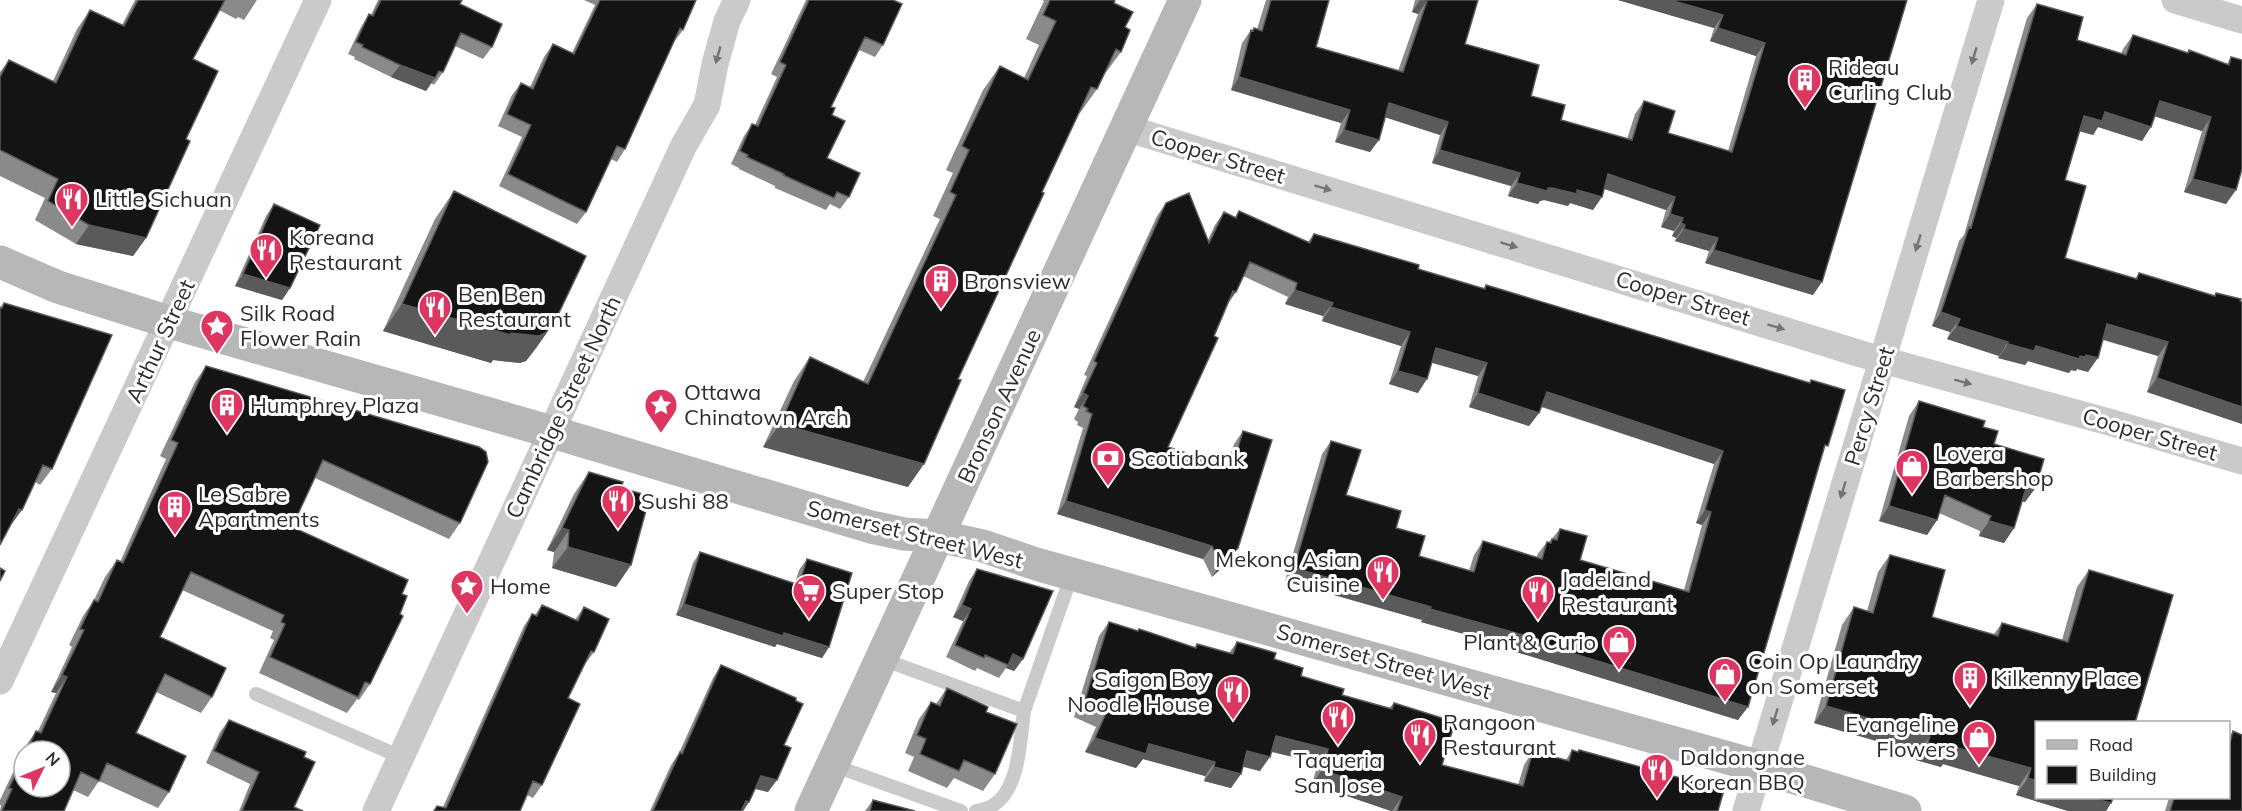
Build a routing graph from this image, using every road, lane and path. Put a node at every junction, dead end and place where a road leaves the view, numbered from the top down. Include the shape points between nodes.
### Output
1 (318, 0) edge
2 (737, 0) edge
3 (1185, 0) edge
4 (1991, 0) edge
5 (2175, 0) edge
6 (2242, 20) edge
7 (1126, 128) junction
8 (0, 261) edge
9 (169, 322) junction
10 (1883, 360) junction
11 (552, 432) junction
12 (2242, 461) edge
13 (938, 536) junction
14 (1072, 574) junction
15 (882, 658) junction
16 (0, 681) edge
17 (256, 694) dead end
18 (1024, 711) junction
19 (401, 757) junction
20 (832, 765) junction
21 (1760, 767) junction
22 (376, 811) edge
23 (811, 811) edge
24 (961, 811) edge
25 (976, 811) edge
26 (1746, 811) edge
27 (1905, 811) edge

1 - 9 street, Arthur Street
2 -> 11 street, Cambridge Street North via 715,64 708,105 684,145
3 - 7 main road, Bronson Avenue
4 -> 10 street, Percy Street
5 - 6 street
7 -> 10 street, Cooper Street
7 - 13 main road, Bronson Avenue
8 - 9 main road, Somerset Street West via 58,287
9 - 11 main road, Somerset Street West
9 - 16 street, Arthur Street
10 -> 12 street, Cooper Street
10 -> 21 street, Percy Street
11 - 13 main road, Somerset Street West via 871,527
11 - 19 street, Cambridge Street North
13 - 14 main road, Somerset Street West
13 - 15 main road, Bronson Avenue
14 - 18 lane
14 - 21 main road, Somerset Street West
15 - 18 lane
15 - 20 main road, Bronson Avenue
17 - 19 lane
18 - 25 lane via 1017,765 1005,794 991,807
19 - 22 street, Cambridge Street North
20 - 23 main road, Bronson Avenue
20 - 24 lane
21 - 26 street, Percy Street
21 - 27 main road, Somerset Street West

